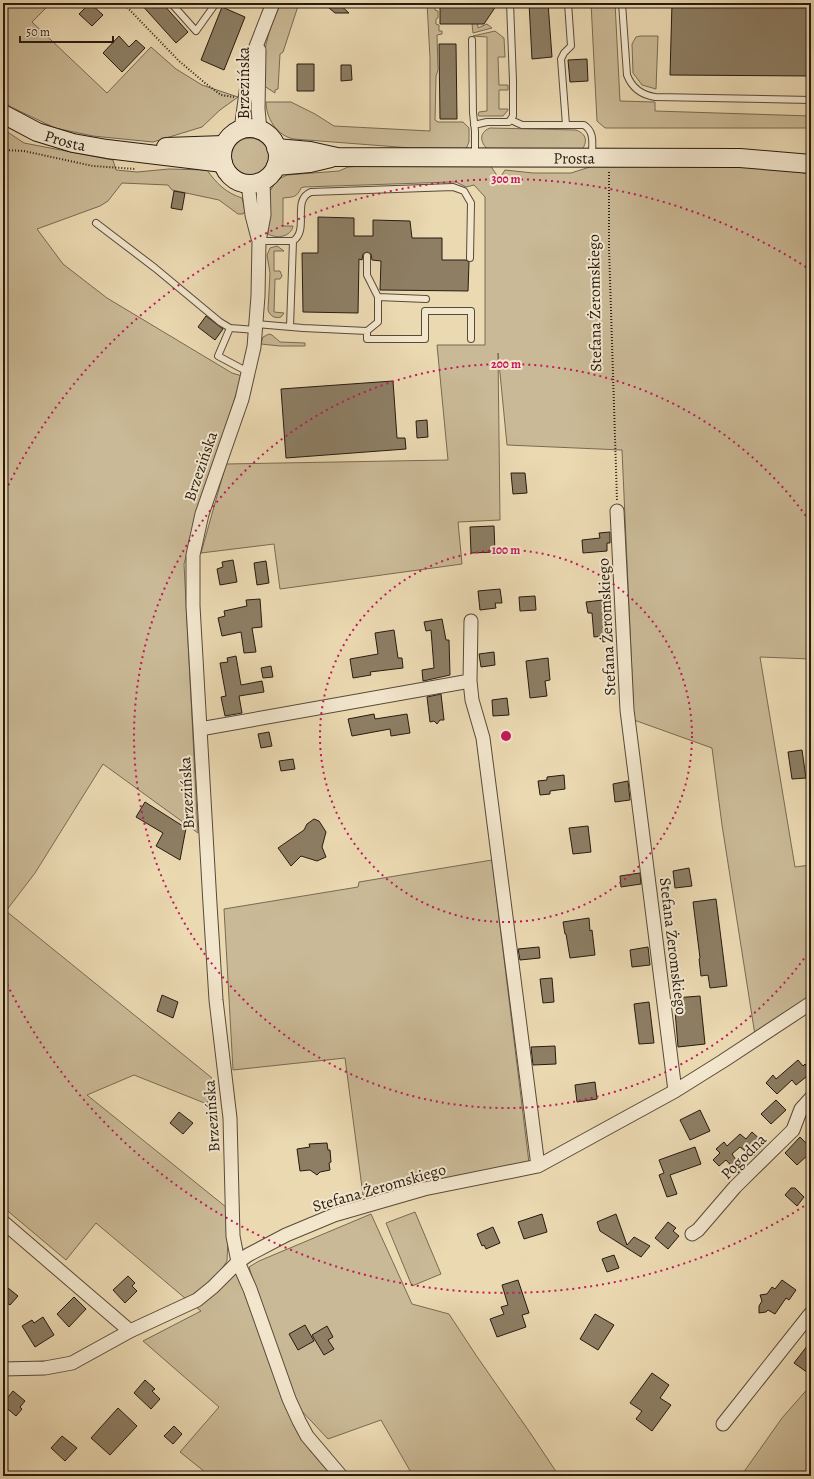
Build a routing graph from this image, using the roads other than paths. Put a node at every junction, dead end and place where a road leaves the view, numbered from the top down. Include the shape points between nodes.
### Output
1 (172, 3) edge
2 (216, 3) edge
3 (273, 3) edge
4 (510, 3) edge
5 (568, 3) edge
6 (622, 3) edge
7 (472, 40) dead end
8 (246, 94) junction
9 (811, 100) edge
10 (3, 114) edge
11 (511, 120) junction
12 (474, 125) junction
13 (566, 125) junction
14 (241, 130) junction
15 (260, 130) junction
16 (224, 145) junction
17 (276, 148) junction
18 (131, 151) junction
19 (310, 157) junction
20 (475, 158) junction
21 (601, 158) junction
22 (223, 163) junction
23 (811, 164) edge
24 (276, 166) junction
25 (255, 182) junction
26 (96, 223) dead end
27 (259, 241) junction
28 (293, 242) junction
29 (367, 256) dead end
30 (470, 258) dead end
31 (378, 297) junction
32 (426, 299) dead end
33 (256, 327) junction
34 (290, 327) junction
35 (230, 328) junction
36 (367, 331) junction
37 (471, 339) dead end
38 (248, 372) junction
39 (617, 511) road end
40 (471, 621) dead end
41 (470, 681) junction
42 (200, 729) junction
43 (811, 1004) edge
44 (675, 1091) junction
45 (811, 1098) edge
46 (538, 1166) junction
47 (3, 1222) edge
48 (692, 1234) dead end
49 (238, 1262) junction
50 (811, 1313) edge
51 (130, 1331) junction
52 (3, 1369) edge
53 (723, 1424) dead end
54 (340, 1476) edge

1 - 2 lane via 196,31
3 - 8 street, Brzezińska via 260,36
4 - 11 lane via 514,81
5 - 13 lane via 571,46 561,59
6 - 9 lane via 627,75 641,92 655,96
7 - 12 lane
8 - 14 street, Brzezińska
8 - 15 street, Brzezińska
10 - 18 main road, Prosta via 25,127 59,140
11 - 12 lane
11 - 13 lane via 522,125
12 - 20 lane
13 - 21 lane via 580,124 589,129
14 - 15 main road
14 - 16 main road via 231,135
15 - 17 main road via 270,137
16 - 18 main road, Prosta
16 - 22 main road
17 - 19 main road, Prosta
17 - 24 main road
18 - 22 main road, Prosta
19 - 20 main road, Prosta
19 - 24 main road, Prosta
20 - 21 main road, Prosta
21 - 23 main road, Prosta via 754,159
22 - 25 main road via 230,176 239,182
24 - 25 main road via 269,176
25 - 27 street, Brzezińska via 252,215
26 - 35 lane
27 - 28 lane
27 - 33 street, Brzezińska
28 - 30 lane via 297,239 302,226 302,201 306,194 311,192 453,187 464,191 471,203
28 - 34 lane
29 - 31 lane via 367,275
31 - 32 lane
31 - 36 lane via 378,322
33 - 34 lane
33 - 35 lane
33 - 38 street, Brzezińska
34 - 36 lane
35 - 38 lane via 218,356
36 - 37 lane via 367,339 425,339 425,311 471,311
38 - 42 street, Brzezińska via 242,399 202,514 193,555 193,606
39 - 44 street, Stefana Żeromskiego via 627,710
40 - 41 street
41 - 42 street
41 - 46 street via 472,700 484,738
42 - 49 street, Brzezińska via 216,993 230,1118 233,1236
43 - 44 street, Stefana Żeromskiego
44 - 46 street, Stefana Żeromskiego
45 - 48 street, Pogodna via 801,1109 793,1130
46 - 49 street, Stefana Żeromskiego via 424,1189 334,1215 286,1235
47 - 51 street
49 - 51 street, Stefana Żeromskiego via 196,1300
49 - 54 street, Brzezińska via 299,1421 307,1436
50 - 53 street
51 - 52 street, Stefana Żeromskiego via 72,1362 45,1368

